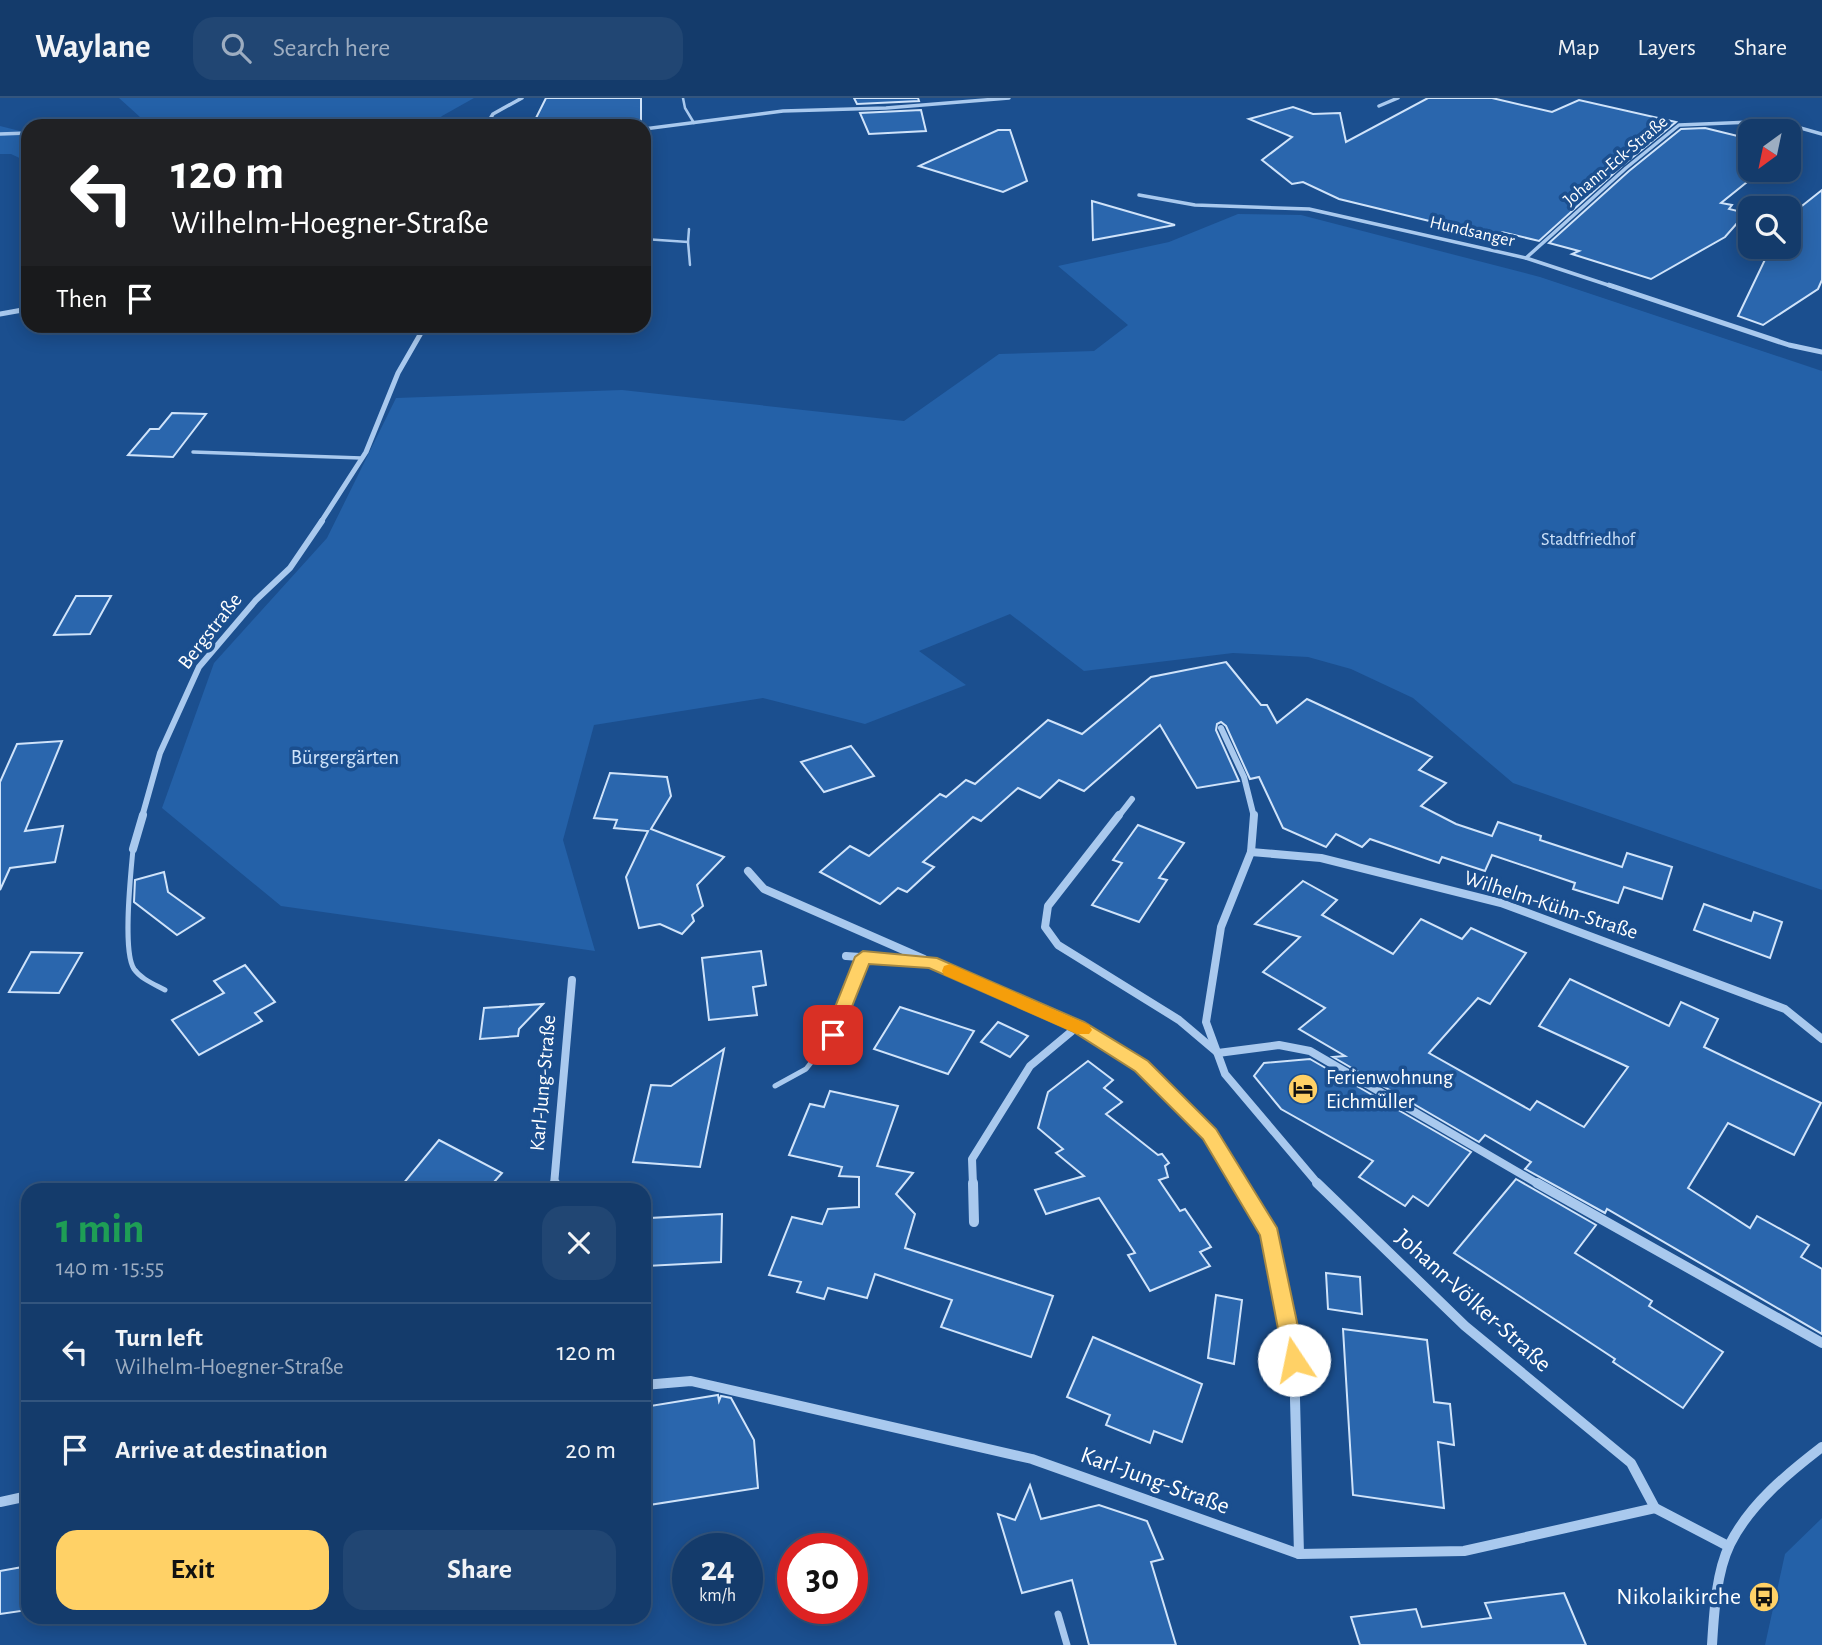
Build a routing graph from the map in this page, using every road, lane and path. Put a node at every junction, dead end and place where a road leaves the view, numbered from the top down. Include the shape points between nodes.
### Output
1 (522, 98) edge
2 (683, 98) edge
3 (1009, 98) edge
4 (1398, 98) edge
5 (1379, 106) dead end
6 (490, 119) edge
7 (694, 123) junction
8 (651, 127) edge
9 (21, 133) edge
10 (0, 134) edge
11 (1822, 134) edge
12 (1139, 195) dead end
13 (689, 229) dead end
14 (651, 239) edge
15 (688, 242) junction
16 (1526, 258) junction
17 (690, 265) dead end
18 (21, 310) edge
19 (0, 314) edge
20 (421, 333) edge
21 (1788, 345) junction
22 (1822, 352) edge
23 (1822, 357) edge
24 (193, 452) dead end
25 (361, 458) junction
26 (1221, 729) dead end
27 (1132, 799) dead end
28 (133, 849) joint
29 (1251, 852) junction
30 (748, 871) dead end
31 (846, 956) dead end
32 (863, 957) junction
33 (931, 962) junction
34 (572, 980) dead end
35 (165, 990) dead end
36 (1078, 1026) junction
37 (1822, 1039) edge
38 (1217, 1053) junction
39 (775, 1086) dead end
40 (555, 1183) edge
41 (974, 1222) dead end
42 (1822, 1343) edge
43 (651, 1384) edge
44 (1822, 1447) edge
45 (21, 1498) edge
46 (0, 1502) edge
47 (1654, 1508) junction
48 (1728, 1546) junction
49 (1299, 1554) junction
50 (1058, 1614) dead end
51 (1067, 1645) edge
52 (1712, 1645) edge

1 - 6 street
2 - 7 lane
3 - 7 street via 783,111
4 - 5 street
7 - 8 street
9 - 10 street
11 - 16 street, Johann-Eck-Straße via 1776,121 1679,125
12 - 16 street, Hundsanger via 1195,205 1309,209
13 - 15 lane
14 - 15 lane
15 - 17 lane
16 - 21 street, Hundsanger
18 - 19 street
20 - 25 street, Bergstraße
21 - 22 street, Hundsanger
21 - 23 street, Hundsanger
24 - 25 lane
25 - 28 street, Bergstraße via 290,568 199,667 160,753
26 - 29 street, Johann-Völker-Straße via 1244,777 1254,817
27 - 38 street, Johann-Völker-Straße via 1048,906 1045,927 1058,945 1179,1020
28 - 35 lane via 128,925 132,967
29 - 37 street, Wilhelm-Kühn-Straße via 1321,858 1501,903 1785,1009
29 - 38 street, Johann-Völker-Straße via 1221,927 1206,1023
30 - 33 street via 764,889
31 - 32 street
32 - 33 street
32 - 39 lane via 833,1035 806,1069
33 - 36 street
34 - 40 street, Karl-Jung-Straße
36 - 41 street via 1030,1066 972,1159
36 - 49 street via 1142,1066 1210,1134 1270,1233 1294,1360
38 - 42 street via 1279,1045 1310,1051
38 - 47 street, Johann-Völker-Straße via 1225,1074 1322,1189 1465,1326 1631,1463
43 - 49 street, Karl-Jung-Straße via 691,1381 1031,1459
44 - 48 street via 1769,1488
45 - 46 street
47 - 48 street
47 - 49 street, Karl-Jung-Straße via 1464,1551
48 - 52 street
50 - 51 lane

